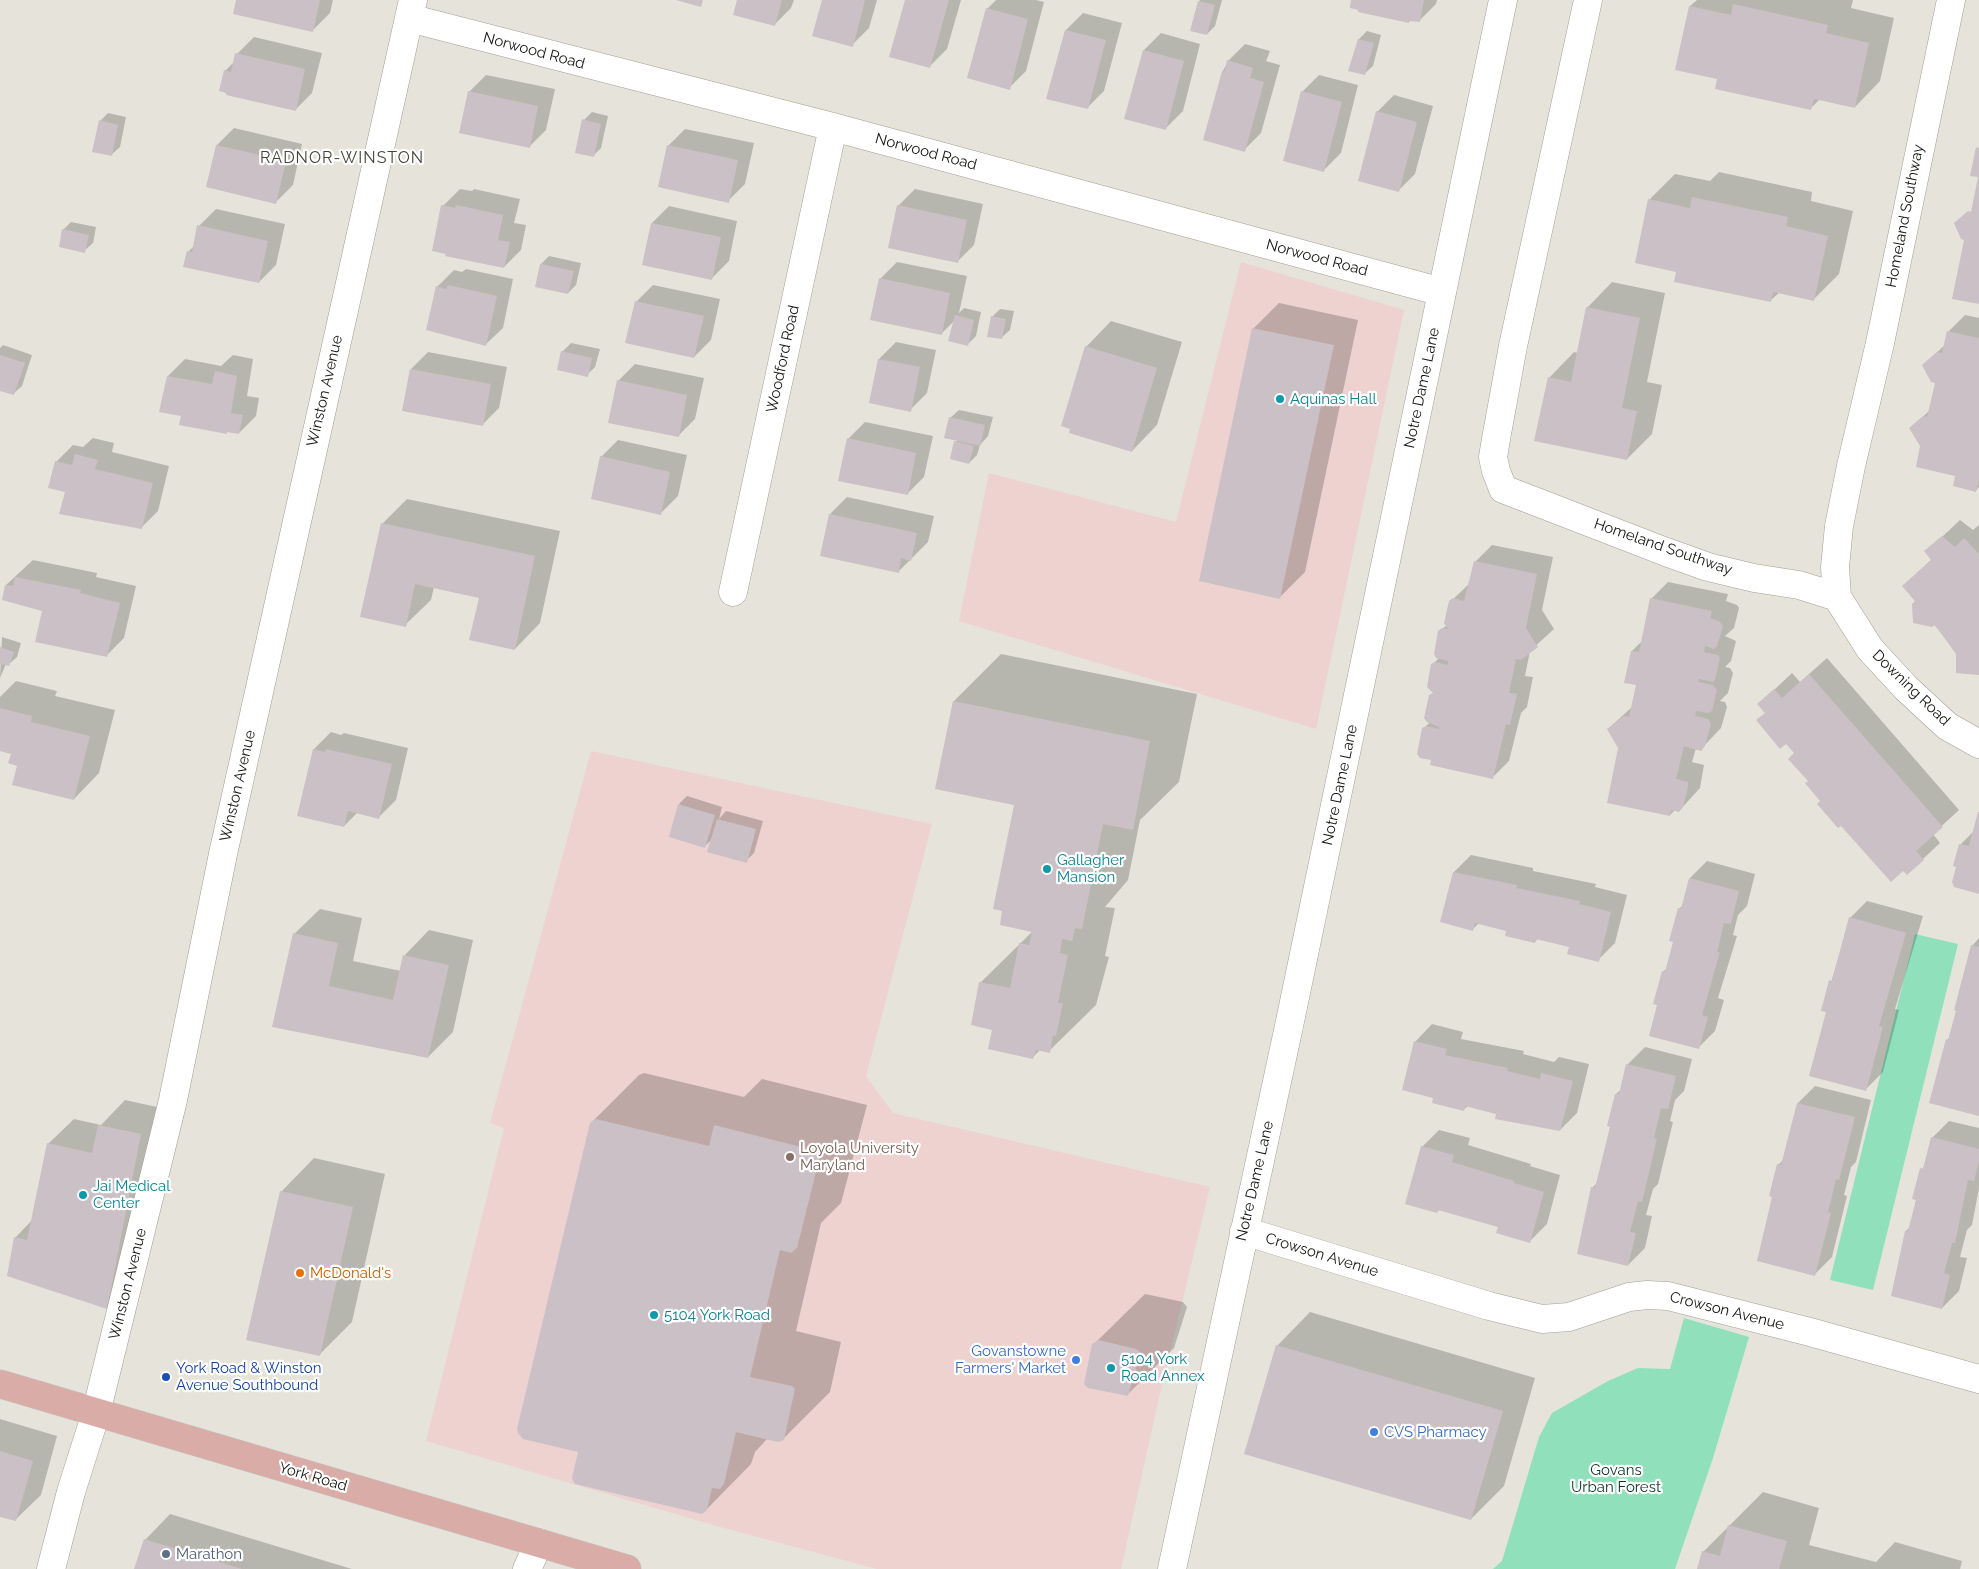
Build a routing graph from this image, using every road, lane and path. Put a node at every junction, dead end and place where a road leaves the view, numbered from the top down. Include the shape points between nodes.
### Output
1 (1503, 0) edge
2 (1588, 0) edge
3 (1951, 0) edge
4 (411, 9) edge
5 (833, 127) junction
6 (1442, 292) junction
7 (733, 592) dead end
8 (1837, 597) junction
9 (1979, 744) edge
10 (1244, 1231) junction
11 (1979, 1379) edge
12 (0, 1384) edge
13 (96, 1413) junction
14 (538, 1543) junction
15 (51, 1569) edge
16 (527, 1569) edge
17 (626, 1569) edge
18 (1172, 1569) edge

1 - 6 street, Notre Dame Lane
2 - 8 street, Homeland Southway via 1496,439 1494,458 1503,489 1708,567 1799,585
3 - 8 street, Homeland Southway via 1839,526 1835,567
4 - 5 street, Norwood Road
4 - 13 street, Winston Avenue via 223,854 180,1068
5 - 6 street, Norwood Road
5 - 7 street, Woodford Road
6 - 10 street, Notre Dame Lane via 1290,1026
8 - 9 street, Downing Road via 1870,649 1906,688 1947,726
10 - 11 street, Crowson Avenue via 1489,1306 1542,1319 1569,1317 1629,1297 1668,1296 1794,1327
10 - 18 street, Notre Dame Lane
12 - 13 main road, York Road
13 - 14 main road, York Road
13 - 15 street, Winston Avenue
14 - 16 street
14 - 17 main road, York Road

